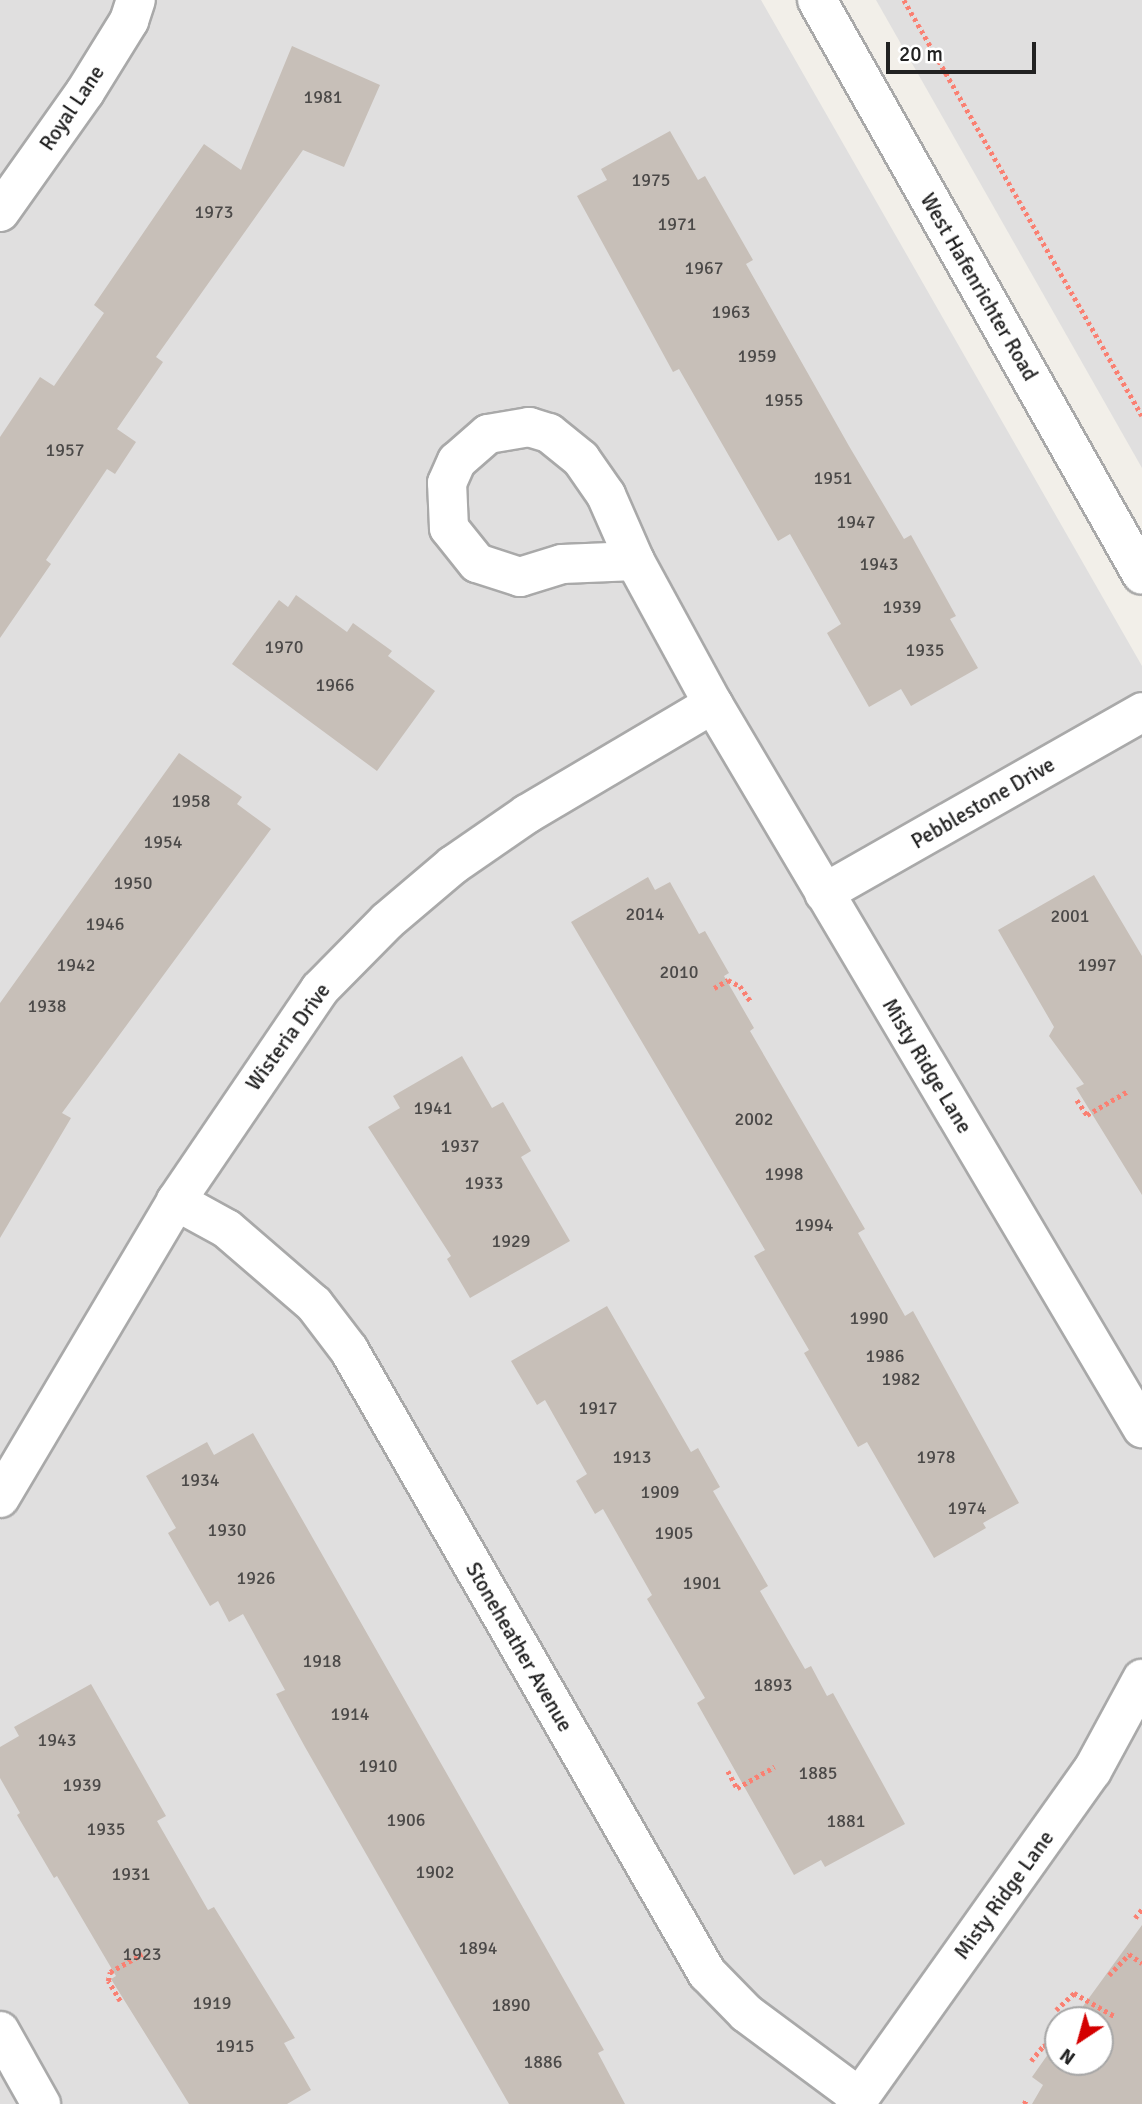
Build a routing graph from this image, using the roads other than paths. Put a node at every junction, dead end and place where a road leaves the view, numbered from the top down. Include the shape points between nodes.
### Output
1 (136, 0) edge
2 (817, 0) edge
3 (0, 212) edge
4 (635, 561) junction
5 (1142, 575) edge
6 (713, 705) junction
7 (1142, 712) edge
8 (824, 893) junction
9 (176, 1201) junction
10 (1142, 1428) edge
11 (0, 1498) edge
12 (1142, 1679) edge
13 (0, 2031) edge
14 (857, 2101) edge
15 (41, 2104) edge

1 - 3 street, Royal Lane via 85,92
2 - 5 street, West Hafenrichter Road
4 - 4 street, Misty Ridge Lane via 606,495 567,443 550,433 529,427 498,431 470,446 457,461 447,482 447,516 461,547 477,563 520,577 562,564
4 - 6 street, Misty Ridge Lane
6 - 8 street, Misty Ridge Lane
6 - 9 street, Wisteria Drive via 527,814 453,866 387,921 320,989
7 - 8 street, Pebblestone Drive
8 - 10 street, Misty Ridge Lane
9 - 11 street, Wisteria Drive
9 - 14 street, Stoneheather Avenue via 226,1229 314,1304 349,1350 707,1973 746,2013
12 - 14 street, Misty Ridge Lane via 1092,1771
13 - 15 street

